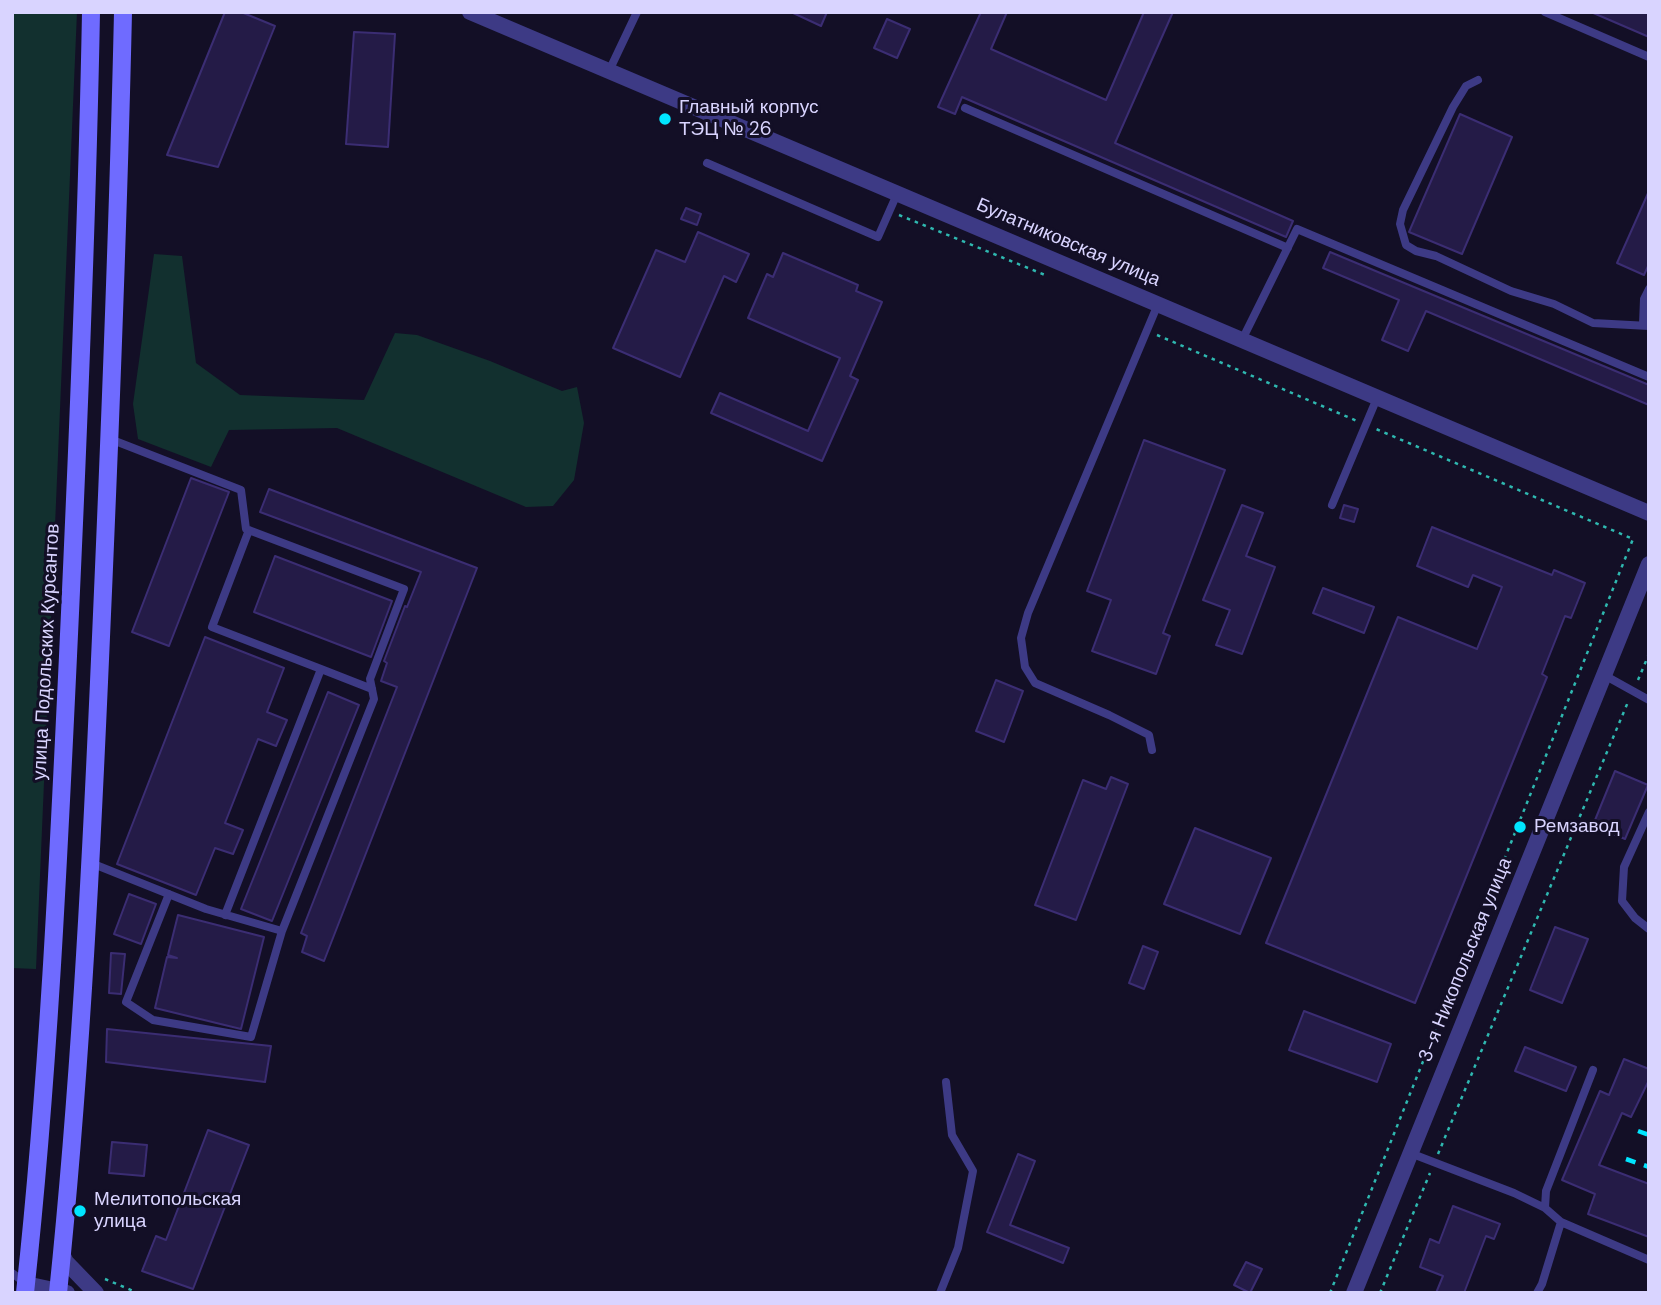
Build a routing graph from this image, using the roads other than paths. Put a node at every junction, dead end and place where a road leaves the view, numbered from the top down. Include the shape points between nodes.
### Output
1 (91, 12) edge
2 (122, 12) edge
3 (470, 12) edge
4 (638, 12) edge
5 (1545, 12) edge
6 (1649, 57) edge
7 (609, 71) junction
8 (1478, 80) dead end
9 (965, 108) dead end
10 (707, 163) dead end
11 (897, 194) junction
12 (1288, 248) junction
13 (1649, 289) edge
14 (1158, 304) junction
15 (1646, 325) edge
16 (1242, 340) junction
17 (1649, 377) edge
18 (1377, 397) junction
19 (110, 439) junction
20 (1332, 505) dead end
21 (1649, 513) edge
22 (249, 530) junction
23 (1649, 564) edge
24 (321, 669) junction
25 (1604, 675) junction
26 (372, 689) junction
27 (1649, 700) edge
28 (1152, 750) dead end
29 (1649, 812) edge
30 (91, 863) junction
31 (169, 894) junction
32 (225, 915) junction
33 (1649, 929) edge
34 (282, 932) junction
35 (1593, 1070) dead end
36 (946, 1082) dead end
37 (1410, 1153) junction
38 (1545, 1208) junction
39 (1561, 1222) junction
40 (62, 1254) junction
41 (1649, 1260) edge
42 (21, 1283) edge
43 (100, 1286) edge
44 (61, 1292) edge
45 (940, 1293) edge
46 (1354, 1293) edge
47 (1537, 1293) edge

1 - 42 main road, улица Подольских Курсантов via 59,844 46,1063
2 - 19 main road
3 - 7 street, Булатниковская улица
4 - 7 lane
5 - 6 lane
7 - 11 street, Булатниковская улица
8 - 15 lane via 1466,86 1453,107 1403,210 1400,224 1406,245 1593,323
9 - 12 lane
10 - 11 lane via 878,237
11 - 14 street, Булатниковская улица
12 - 16 lane
12 - 17 lane via 1297,229
13 - 15 lane via 1644,299
14 - 16 street, Булатниковская улица
14 - 28 lane via 1021,638 1025,667 1035,683 1149,735
16 - 18 street, Булатниковская улица
18 - 20 lane
18 - 21 street, Булатниковская улица
19 - 22 lane via 241,490
19 - 30 main road
22 - 24 lane via 212,627
22 - 26 lane via 404,589 370,679
23 - 25 street, 3-я Никопольская улица
24 - 26 lane
24 - 32 lane
25 - 27 lane
25 - 37 street, 3-я Никопольская улица
26 - 34 lane via 374,699
29 - 33 lane via 1624,867 1622,901
30 - 31 lane
30 - 40 main road
31 - 32 lane
31 - 34 lane via 126,1002 153,1020 251,1037
32 - 34 lane
35 - 38 lane via 1546,1191
36 - 45 lane via 952,1135 973,1171 958,1248
37 - 38 lane
37 - 46 street, 3-я Никопольская улица
38 - 39 lane
39 - 41 lane
39 - 47 lane
40 - 43 street via 76,1275
40 - 44 main road
42 - 44 street

